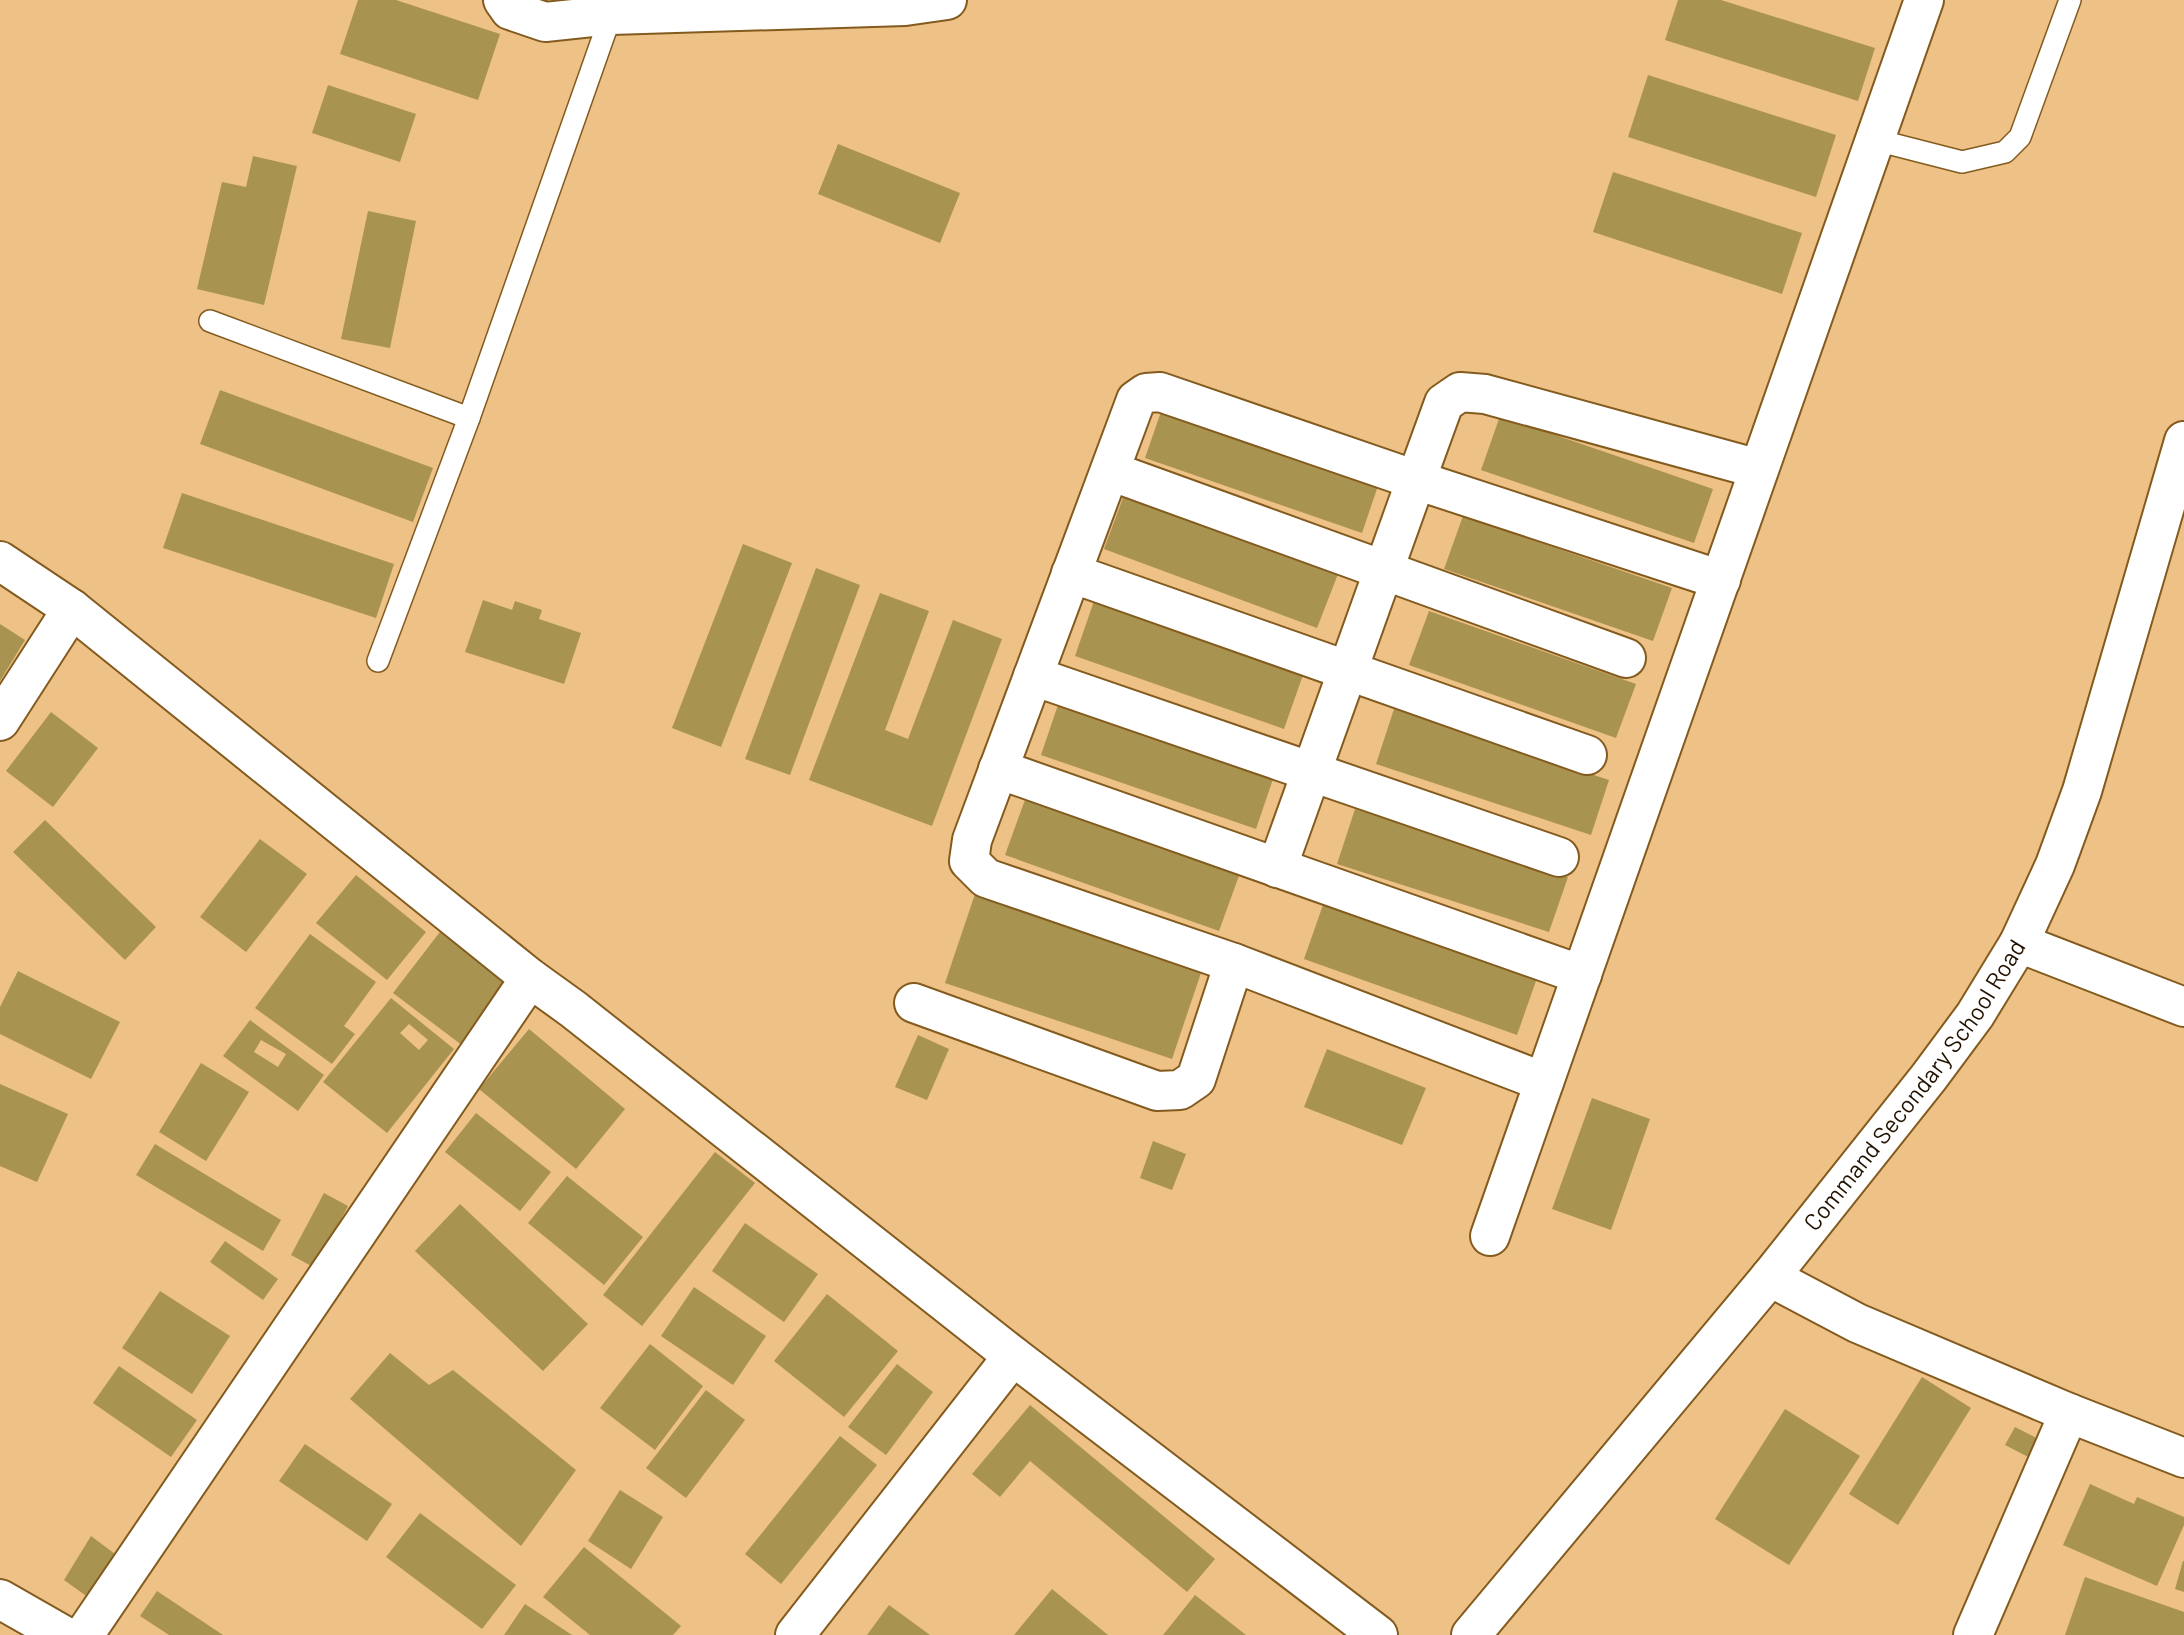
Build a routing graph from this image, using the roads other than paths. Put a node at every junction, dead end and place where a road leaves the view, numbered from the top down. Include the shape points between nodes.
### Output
1 (503, 0) edge
2 (947, 0) edge
3 (1924, 0) edge
4 (2070, 0) edge
5 (611, 15) junction
6 (1875, 140) junction
7 (209, 321) dead end
8 (469, 418) junction
9 (2184, 441) edge
10 (1759, 470) junction
11 (1110, 471) junction
12 (1416, 480) junction
13 (0, 561) edge
14 (1384, 572) junction
15 (1071, 573) junction
16 (1721, 580) junction
17 (72, 609) junction
18 (1626, 658) dead end
19 (378, 661) dead end
20 (1348, 671) junction
21 (1032, 676) junction
22 (0, 721) edge
23 (1587, 755) dead end
24 (998, 768) junction
25 (1312, 771) junction
26 (1559, 857) dead end
27 (1277, 868) junction
28 (2019, 943) junction
29 (1234, 963) junction
30 (1582, 975) junction
31 (530, 978) junction
32 (914, 1003) dead end
33 (2184, 1007) edge
34 (1544, 1082) junction
35 (1490, 1236) dead end
36 (1770, 1277) junction
37 (1013, 1356) junction
38 (2069, 1413) junction
39 (2184, 1458) edge
40 (0, 1599) edge
41 (64, 1635) edge
42 (84, 1635) edge
43 (794, 1635) edge
44 (1377, 1635) edge
45 (1471, 1635) edge
46 (1973, 1635) edge

1 - 5 street via 510,10 545,22
2 - 5 street via 905,6
3 - 6 street
4 - 6 lane via 2021,137 2005,152 1962,162
5 - 8 lane
6 - 10 street
7 - 8 lane
8 - 19 lane
9 - 28 street, Command Secondary School Road via 2082,791
10 - 12 street via 1485,394 1460,392 1444,403
10 - 16 street
11 - 12 street via 1136,401 1146,393 1160,392
11 - 14 street
11 - 15 street
12 - 14 street
12 - 16 street
13 - 17 street
14 - 18 street
14 - 20 street
15 - 20 street
15 - 21 street
16 - 30 street
17 - 22 street
17 - 31 street
20 - 23 street
20 - 25 street
21 - 24 street
21 - 25 street
24 - 27 street
24 - 29 street via 972,840 969,862 986,878
25 - 26 street
25 - 27 street
27 - 30 street
28 - 33 street
28 - 36 street, Command Secondary School Road via 1975,1015 1929,1077
29 - 32 street via 1196,1079 1180,1090 1157,1091
29 - 34 street
30 - 34 street
31 - 37 street
31 - 42 street
34 - 35 street
36 - 38 street via 1857,1323
36 - 45 street, Command Secondary School Road
37 - 43 street
37 - 44 street
38 - 39 street
38 - 46 street
40 - 41 street

